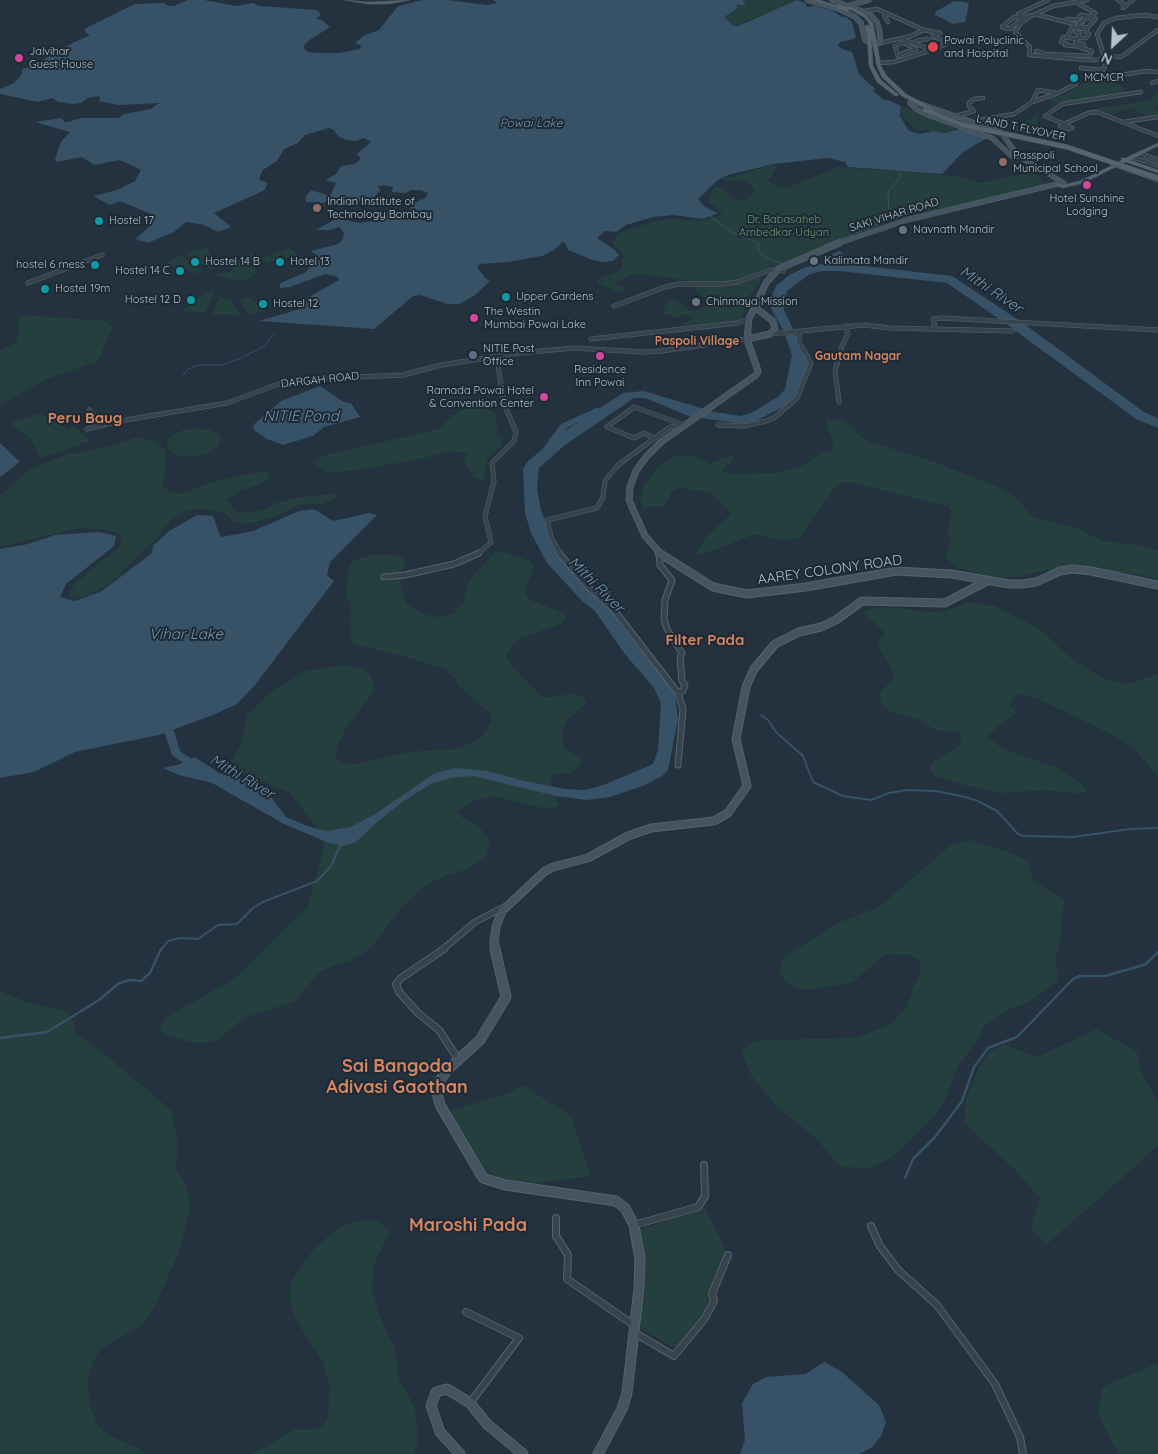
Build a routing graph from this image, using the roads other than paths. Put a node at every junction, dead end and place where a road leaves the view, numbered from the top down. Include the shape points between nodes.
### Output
1 (346, 0) edge
2 (369, 0) edge
3 (390, 0) edge
4 (408, 0) edge
5 (806, 0) edge
6 (814, 0) edge
7 (822, 0) edge
8 (832, 0) edge
9 (869, 0) edge
10 (1048, 0) edge
11 (1057, 0) edge
12 (1087, 0) edge
13 (1118, 0) edge
14 (1133, 0) edge
15 (1034, 6) junction
16 (845, 7) junction
17 (1046, 9) junction
18 (1054, 10) junction
19 (864, 11) junction
20 (888, 14) junction
21 (1035, 14) junction
22 (1158, 17) edge
23 (888, 22) dead end
24 (1019, 24) junction
25 (1073, 25) junction
26 (1078, 26) junction
27 (1158, 30) edge
28 (924, 31) junction
29 (1067, 37) junction
30 (908, 39) junction
31 (916, 41) junction
32 (868, 42) junction
33 (904, 43) junction
34 (878, 44) junction
35 (923, 44) dead end
36 (1075, 48) dead end
37 (1031, 49) junction
38 (898, 55) junction
39 (1103, 57) junction
40 (899, 60) junction
41 (878, 63) junction
42 (1081, 68) dead end
43 (1158, 72) edge
44 (1108, 77) dead end
45 (1158, 81) edge
46 (1152, 83) dead end
47 (1076, 84) dead end
48 (1141, 92) dead end
49 (1058, 93) junction
50 (983, 98) dead end
51 (1032, 102) junction
52 (910, 103) junction
53 (918, 103) junction
54 (956, 116) junction
55 (1158, 117) edge
56 (1118, 120) junction
57 (1133, 120) junction
58 (1123, 122) junction
59 (977, 123) junction
60 (1158, 136) edge
61 (1158, 140) edge
62 (1158, 144) edge
63 (1140, 153) junction
64 (1131, 157) junction
65 (1146, 158) junction
66 (1123, 159) junction
67 (1158, 160) edge
68 (1112, 165) junction
69 (1158, 166) edge
70 (1157, 175) edge
71 (1144, 176) junction
72 (1057, 184) junction
73 (1065, 185) junction
74 (1025, 194) junction
75 (102, 255) dead end
76 (779, 272) junction
77 (28, 283) dead end
78 (755, 304) junction
79 (614, 306) dead end
80 (749, 319) junction
81 (846, 326) junction
82 (934, 327) dead end
83 (1158, 330) edge
84 (1013, 331) dead end
85 (798, 332) junction
86 (770, 334) junction
87 (590, 339) dead end
88 (747, 339) junction
89 (497, 358) junction
90 (840, 402) dead end
91 (89, 410) dead end
92 (718, 424) dead end
93 (103, 425) junction
94 (684, 426) junction
95 (87, 430) dead end
96 (654, 438) junction
97 (659, 553) junction
98 (384, 577) dead end
99 (987, 581) junction
100 (1158, 585) edge
101 (677, 692) junction
102 (678, 765) dead end
103 (506, 906) junction
104 (458, 1059) junction
105 (704, 1164) dead end
106 (556, 1218) dead end
107 (634, 1225) junction
108 (871, 1226) dead end
109 (728, 1255) dead end
110 (466, 1312) dead end
111 (635, 1330) junction
112 (470, 1402) junction
113 (460, 1454) edge
114 (523, 1454) edge
115 (598, 1454) edge
116 (1023, 1454) edge

1 - 4 main road via 389,3
2 - 3 main road
5 - 16 street
6 - 16 main road
7 - 16 main road
8 - 16 street
9 - 16 street
10 - 15 street
11 - 17 street
12 - 17 street
13 - 14 street via 1125,7
15 - 17 street
15 - 17 street via 1018,15 1026,17
16 - 19 street
16 - 32 street via 861,23 864,40
16 - 32 main road, L AND T FLYOVER via 866,23
16 - 34 main road via 865,16
17 - 18 street
17 - 21 street
18 - 18 street via 1081,4 1095,13 1093,17 1081,15 1078,19 1069,20 1047,13
19 - 20 street via 877,9
19 - 34 street via 877,22
20 - 23 street via 884,15
20 - 28 street
21 - 24 street
21 - 25 street
22 - 39 street via 1116,18 1104,24 1097,34
24 - 24 street via 1010,29 1002,27 1015,16 1023,18
24 - 37 street via 1015,32
25 - 26 street
25 - 29 street
26 - 26 street via 1084,18 1096,20 1087,28
26 - 26 street via 1087,30 1086,38 1078,38 1080,33 1075,32
27 - 39 street via 1121,58
28 - 30 street
28 - 30 street via 928,34
28 - 31 street via 940,33 933,36 946,44 935,49 928,46 935,42 926,39
29 - 29 street via 1063,37 1061,42 1066,46 1083,47 1084,44 1076,42 1077,39
30 - 31 street
30 - 33 street
30 - 34 street
30 - 40 street via 932,50
31 - 35 street
32 - 52 main road, L AND T FLYOVER via 874,74 887,89
33 - 38 street via 895,46
33 - 38 street via 916,50
34 - 41 main road
36 - 37 street via 1092,51 1090,56 1084,57 1046,54
37 - 39 street via 1029,56 1036,57 1086,60
38 - 40 street
39 - 42 street via 1106,64 1103,70
40 - 41 street
41 - 53 main road, L AND T FLYOVER via 891,84
43 - 44 street
45 - 46 street
47 - 49 street
48 - 56 street via 1062,104 1045,116 1065,124 1094,112
49 - 51 street
49 - 51 street via 1038,90
50 - 54 street via 969,103 974,111
51 - 59 street via 1014,114 984,118
52 - 70 main road, L AND T FLYOVER, bridge via 963,125 1067,148
52 - 72 street via 928,116 992,138 1013,158
53 - 54 street
53 - 70 main road, L AND T FLYOVER, bridge via 958,120 1070,145
54 - 59 street
55 - 57 street
56 - 57 street
56 - 58 street
57 - 58 street
58 - 60 street
59 - 73 street via 1001,132 1018,156
61 - 66 main road
62 - 63 main road
63 - 64 main road
63 - 65 street
64 - 65 street
64 - 66 main road
65 - 67 street
65 - 69 street
66 - 68 main road
66 - 70 main road
68 - 71 main road
68 - 73 main road via 1091,179
70 - 71 main road
70 - 71 main road
72 - 73 main road
72 - 74 street, SAKI VIHAR ROAD
73 - 74 street, SAKI VIHAR ROAD
74 - 76 street, SAKI VIHAR ROAD via 851,240
75 - 77 street
76 - 78 street, AAREY COLONY ROAD via 769,280
76 - 79 street via 722,284 688,283 665,287
78 - 80 street, AAREY COLONY ROAD
78 - 86 street via 773,321 775,329
80 - 87 street via 738,324
80 - 88 street, AAREY COLONY ROAD
81 - 84 street
81 - 85 street
81 - 90 street via 848,334 834,371
82 - 83 street via 933,319 942,318
85 - 86 street
85 - 92 street via 811,363 797,398 766,421 744,426
86 - 88 street
88 - 89 street via 661,351 574,348
88 - 94 street, AAREY COLONY ROAD via 758,372
89 - 93 street, DARGAH ROAD via 441,365 403,375 281,383 227,403
89 - 98 street via 504,404 516,432 514,441 491,467 494,481 485,517 491,542 478,555 454,564
91 - 93 street
93 - 95 street, DARGAH ROAD
94 - 96 street via 670,427
94 - 96 street via 634,407 606,426 634,438 644,434
94 - 97 street, AAREY COLONY ROAD via 646,457 630,487 629,500 636,520
96 - 101 street via 609,474 597,508 547,520 551,538 560,555 614,610
97 - 99 street, AAREY COLONY ROAD via 713,587 747,594 896,571 952,574
97 - 101 street via 660,565 672,580 665,600 664,618 667,630 682,653 682,681 685,686 683,691
99 - 100 street, AAREY COLONY ROAD via 1024,584 1060,570 1072,569
99 - 103 street via 945,603 862,601 836,620 775,644 754,669 746,687 736,739 747,786 728,813 714,821 651,828 628,836 588,858 553,867
101 - 102 street via 684,709
103 - 104 street via 496,927 494,942 506,996 480,1040
103 - 104 street via 475,922 396,984 412,1006 439,1030
104 - 107 street via 439,1082 437,1092 440,1105 483,1178 505,1185 616,1201 626,1208
105 - 107 street via 705,1196 698,1207
106 - 111 street via 556,1236 568,1255 567,1279
107 - 111 street via 640,1259
108 - 116 street via 880,1246 898,1270 937,1305 995,1384 1020,1437
109 - 111 street via 712,1294 714,1301 705,1318 674,1356
110 - 112 street via 518,1338
111 - 115 street via 627,1393
112 - 113 street via 447,1389 436,1392 431,1406 440,1432
112 - 114 street via 487,1424

